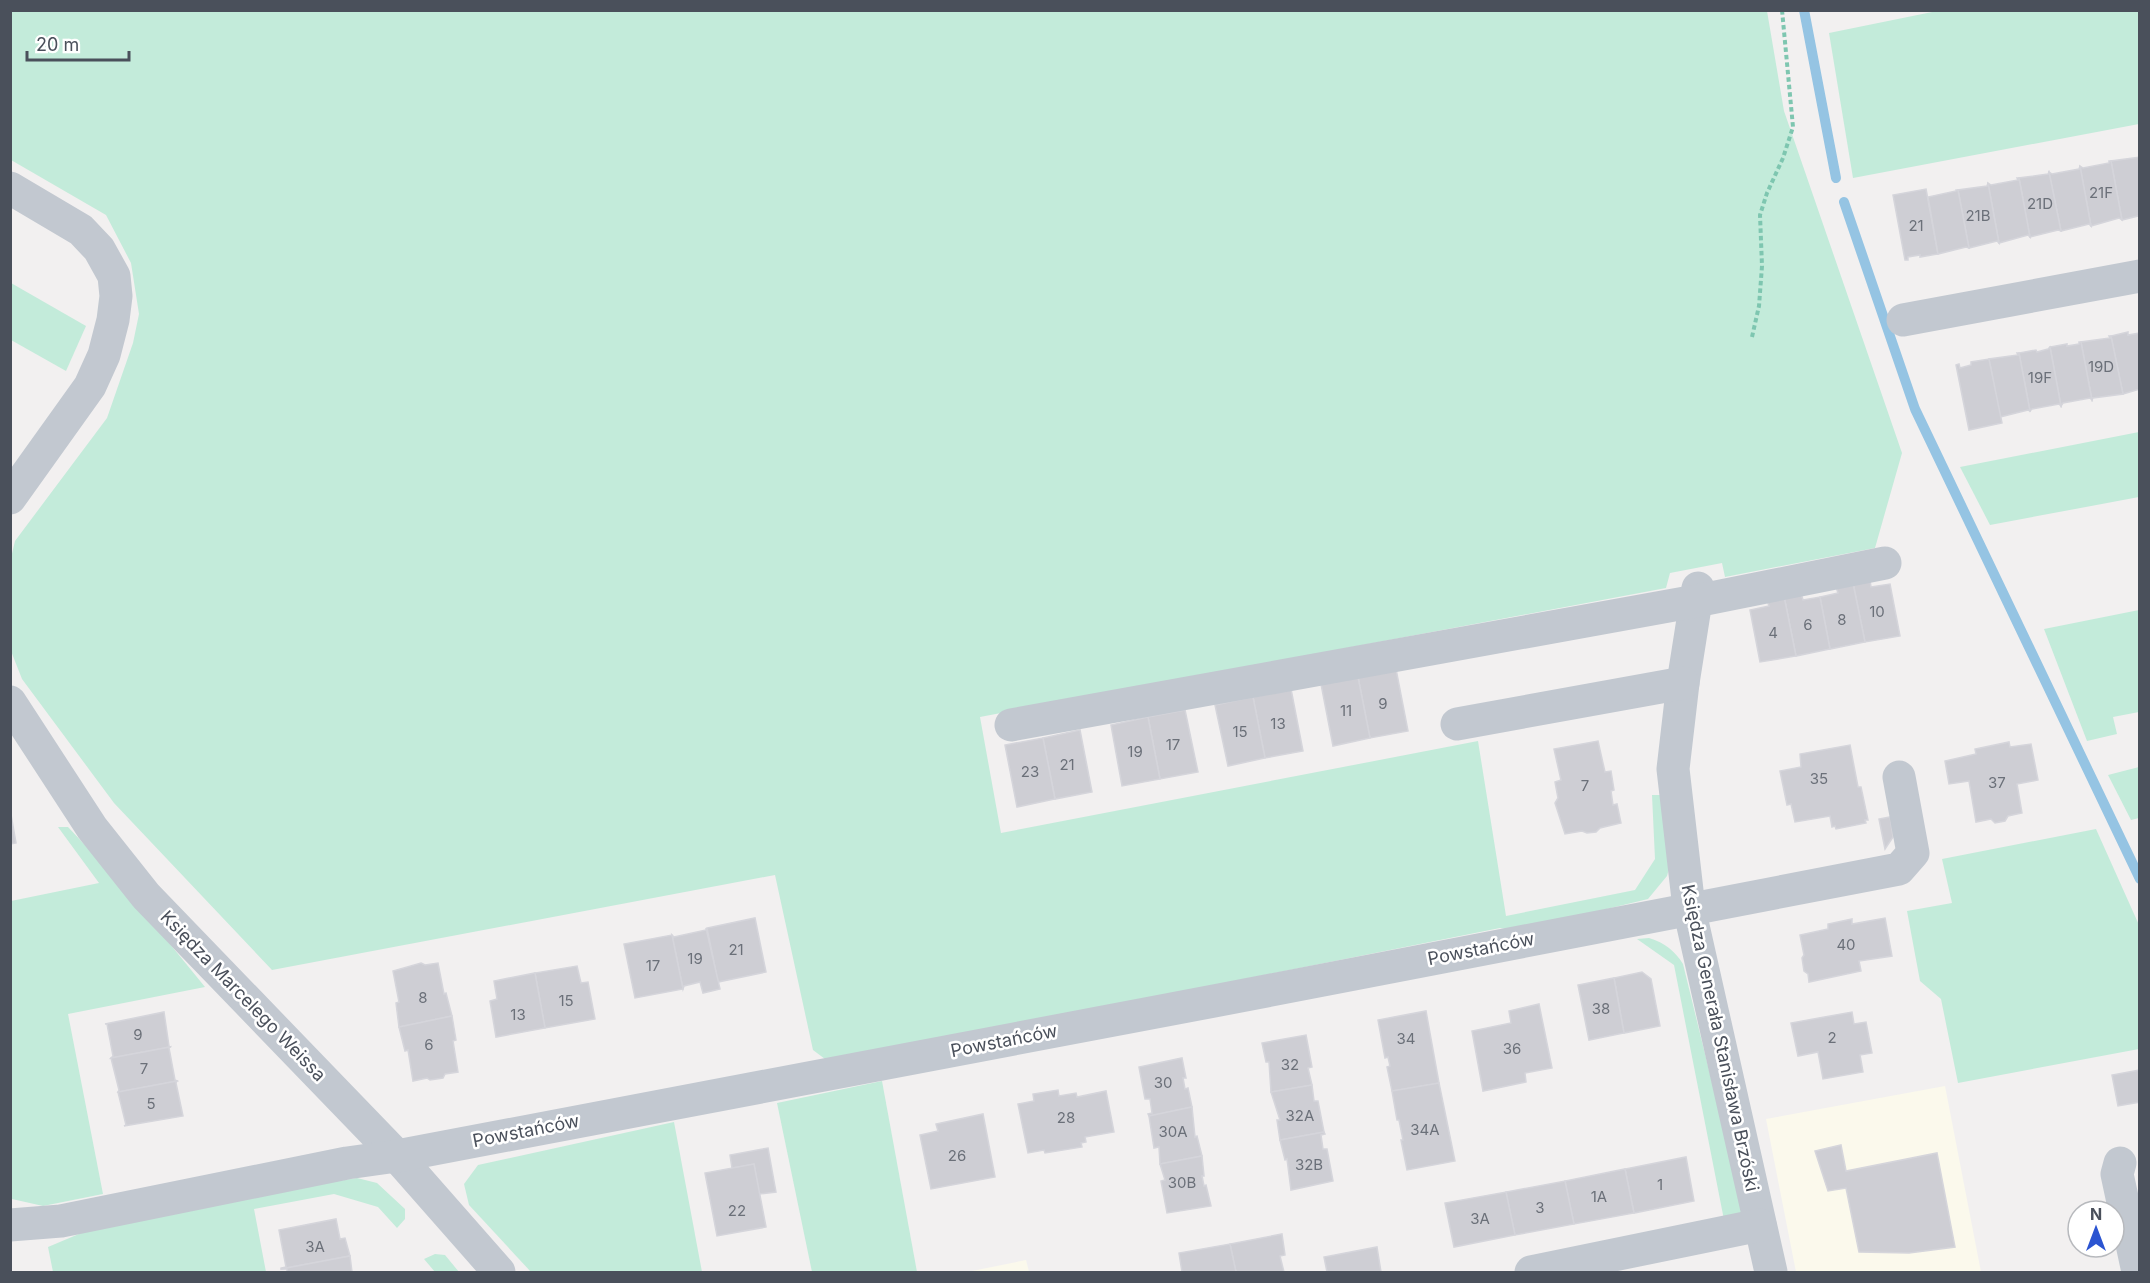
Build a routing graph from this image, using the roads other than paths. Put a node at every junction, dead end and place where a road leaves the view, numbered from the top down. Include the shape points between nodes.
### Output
1 (10, 188) edge
2 (2139, 276) edge
3 (1903, 321) dead end
4 (10, 498) edge
5 (1885, 563) dead end
6 (1697, 595) junction
7 (1683, 683) junction
8 (10, 702) edge
9 (1457, 724) dead end
10 (1011, 725) dead end
11 (1899, 777) dead end
12 (1689, 908) junction
13 (397, 1156) junction
14 (2120, 1162) dead end
15 (10, 1225) edge
16 (1760, 1225) junction
17 (499, 1272) edge
18 (1531, 1272) edge
19 (1771, 1272) edge
20 (2138, 1272) edge

1 - 4 street via 81,230 99,249 114,276 116,296 104,355 90,386
2 - 3 street
5 - 6 street
6 - 7 street, Księdza Generała Stanisława Brzóski
6 - 10 street
7 - 9 street
7 - 12 street, Księdza Generała Stanisława Brzóski via 1673,769
8 - 13 street, Księdza Marcelego Weissa via 92,828 146,896
11 - 12 street, Powstańców via 1913,853 1899,869
12 - 13 street, Powstańców
12 - 16 street, Księdza Generała Stanisława Brzóski
13 - 15 street, Powstańców via 61,1221
13 - 17 street, Księdza Marcelego Weissa
14 - 20 street via 2117,1174
16 - 18 street
16 - 19 street, Księdza Generała Stanisława Brzóski

